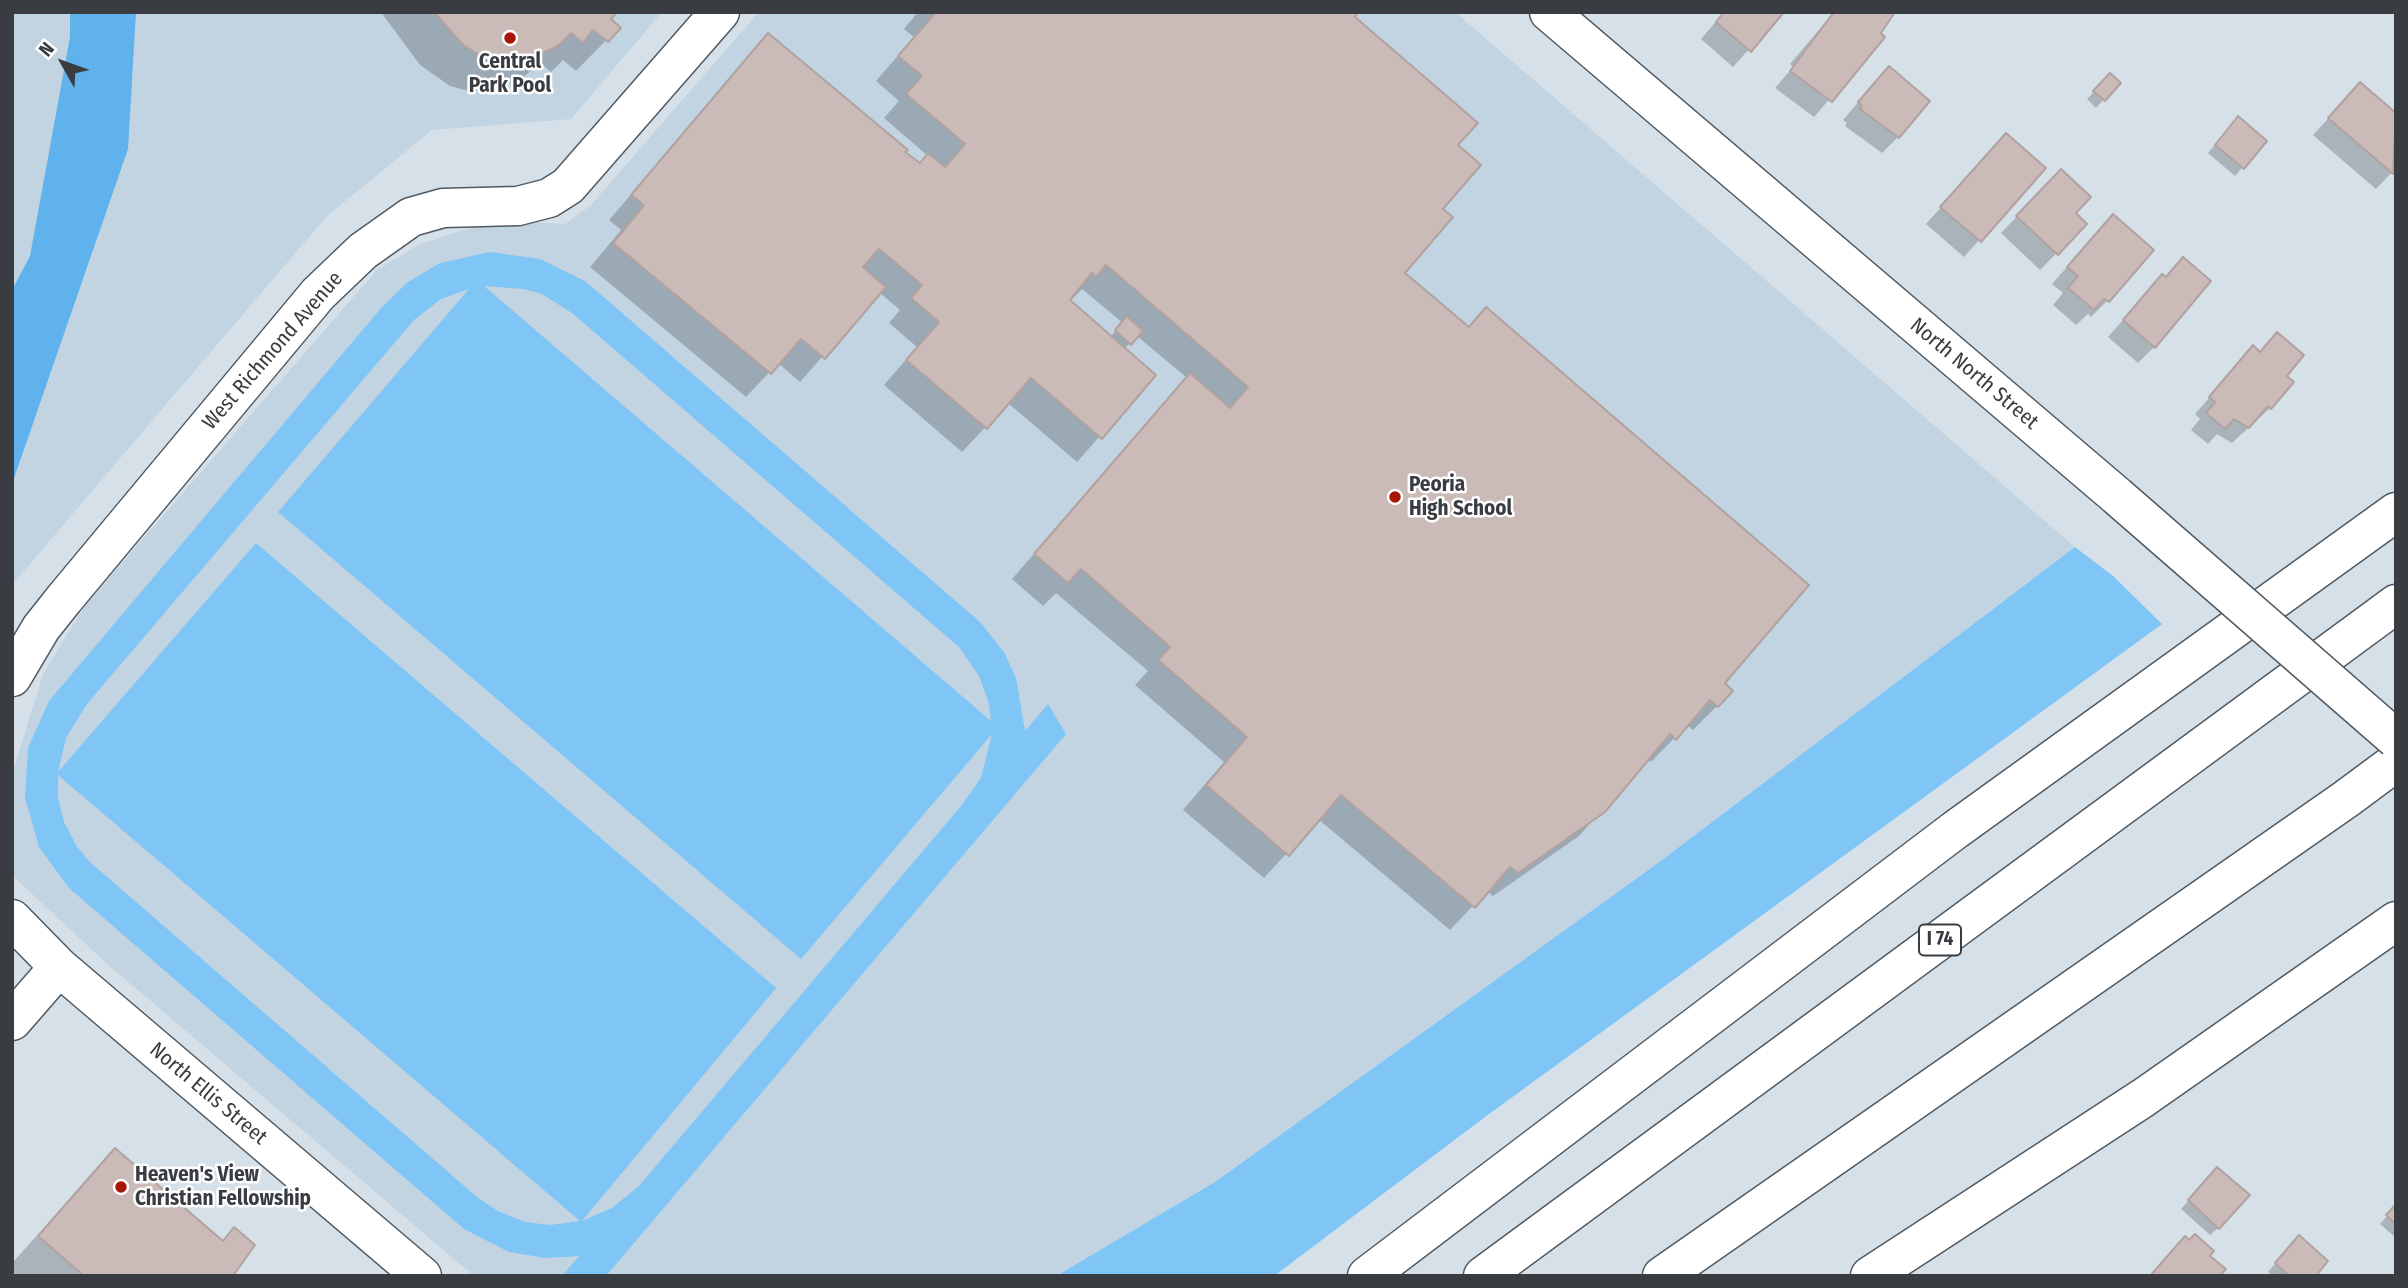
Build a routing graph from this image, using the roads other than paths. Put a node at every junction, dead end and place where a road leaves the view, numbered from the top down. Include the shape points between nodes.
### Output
1 (720, 12) edge
2 (1549, 12) edge
3 (2396, 512) edge
4 (2396, 604) edge
5 (12, 677) edge
6 (2396, 739) edge
7 (2396, 762) edge
8 (2396, 771) edge
9 (2346, 799) junction
10 (12, 919) edge
11 (2396, 921) edge
12 (59, 967) junction
13 (12, 1021) edge
14 (422, 1276) edge
15 (1367, 1276) edge
16 (1483, 1276) edge
17 (1662, 1276) edge
18 (1870, 1276) edge

1 - 5 main road, West Richmond Avenue via 568,186 549,198 518,206 443,208 411,217 363,251 318,294 64,599
2 - 6 main road, North North Street, bridge
3 - 15 main road via 1955,830
4 - 16 main road, I 74
7 - 9 main road
8 - 9 main road
9 - 17 main road
10 - 12 main road
11 - 18 main road via 2132,1105
12 - 13 main road
12 - 14 main road, North Ellis Street

